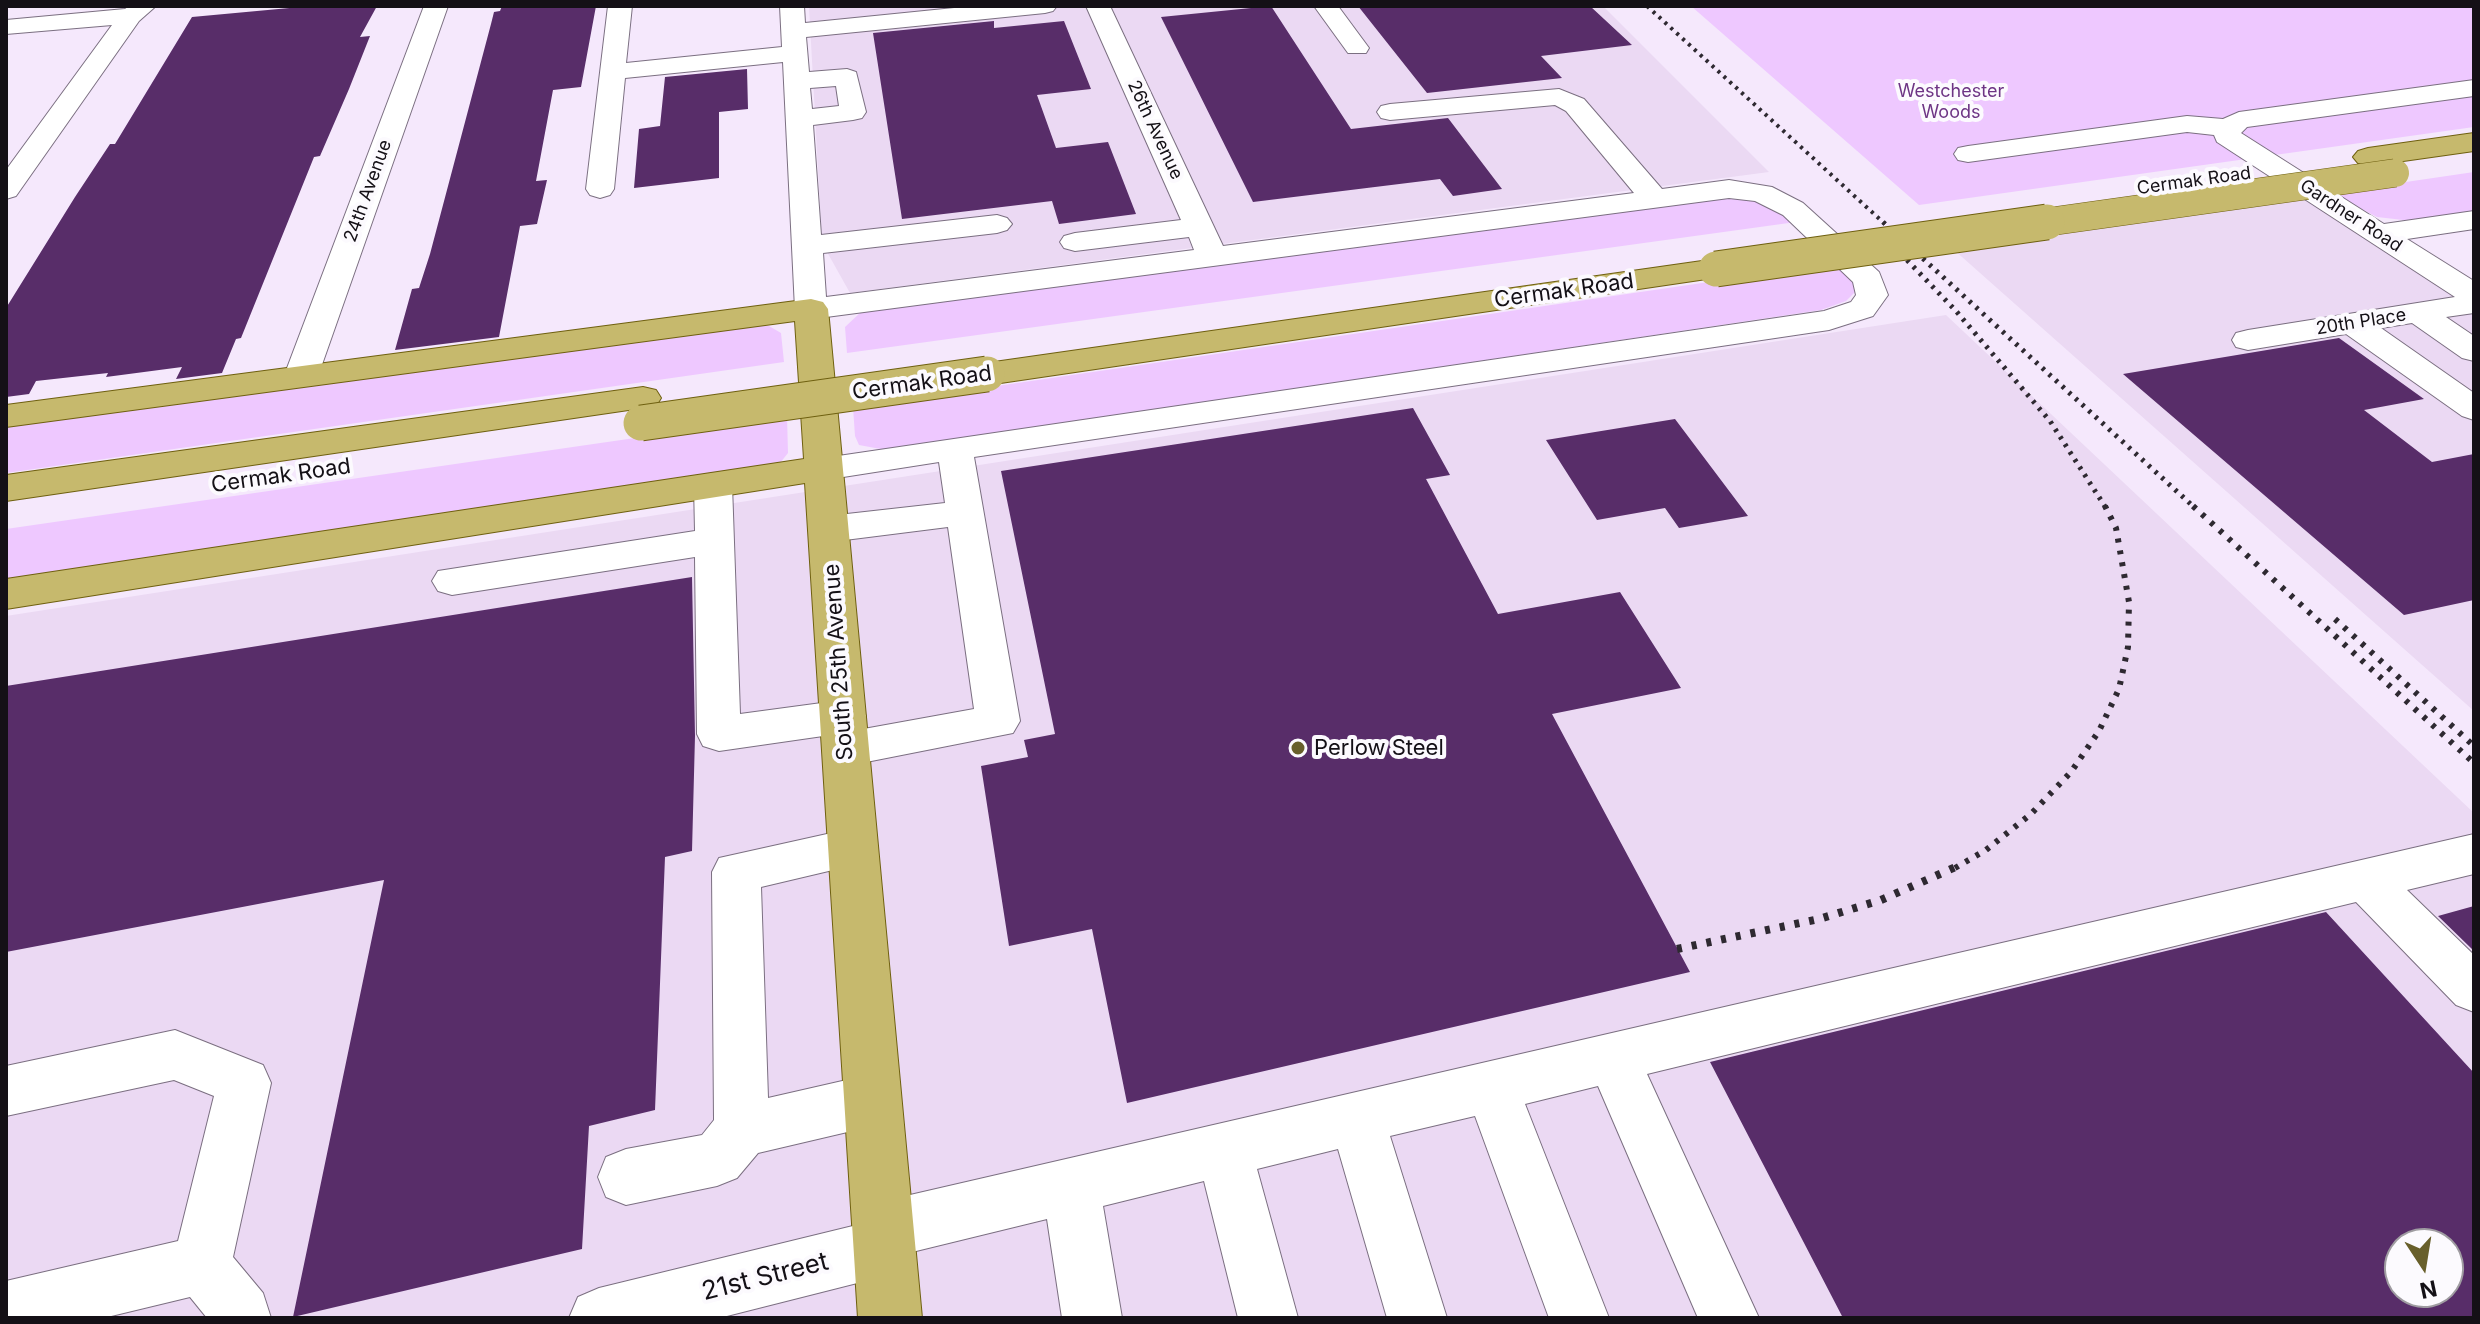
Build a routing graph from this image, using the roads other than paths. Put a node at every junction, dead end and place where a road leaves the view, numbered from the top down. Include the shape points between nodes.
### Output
1 (436, 6) edge
2 (620, 6) edge
3 (1045, 6) edge
4 (1098, 6) edge
5 (1326, 6) edge
6 (138, 11) edge
7 (84, 13) edge
8 (858, 15) edge
9 (6, 27) edge
10 (796, 48) edge
11 (1357, 48) dead end
12 (866, 60) dead end
13 (613, 72) junction
14 (2474, 88) edge
15 (1390, 112) dead end
16 (800, 118) junction
17 (2228, 132) junction
18 (2474, 142) edge
19 (38, 145) junction
20 (6, 148) edge
21 (1968, 154) dead end
22 (2474, 161) edge
23 (2381, 165) junction
24 (600, 189) dead end
25 (6, 190) edge
26 (1654, 198) junction
27 (2474, 220) edge
28 (997, 224) dead end
29 (1199, 227) junction
30 (2379, 234) junction
31 (1075, 242) dead end
32 (807, 246) junction
33 (1212, 255) junction
34 (2474, 295) edge
35 (2474, 303) edge
36 (811, 309) junction
37 (2417, 312) junction
38 (2352, 323) junction
39 (2248, 340) dead end
40 (2474, 351) edge
41 (301, 376) junction
42 (2474, 409) edge
43 (642, 411) junction
44 (6, 416) edge
45 (955, 449) junction
46 (824, 468) junction
47 (713, 485) junction
48 (6, 488) edge
49 (965, 513) junction
50 (6, 516) edge
51 (829, 529) junction
52 (714, 541) junction
53 (452, 581) dead end
54 (6, 594) edge
55 (845, 733) junction
56 (854, 847) junction
57 (2474, 854) edge
58 (2366, 880) junction
59 (2474, 989) edge
60 (1613, 1058) junction
61 (1491, 1086) junction
62 (6, 1091) edge
63 (873, 1100) junction
64 (1357, 1119) junction
65 (742, 1130) junction
66 (1224, 1150) junction
67 (626, 1177) dead end
68 (1071, 1186) junction
69 (884, 1239) junction
70 (202, 1265) junction
71 (93, 1304) edge
72 (6, 1311) edge
73 (241, 1318) edge
74 (599, 1318) edge
75 (890, 1318) edge
76 (1092, 1318) edge
77 (1268, 1318) edge
78 (1417, 1318) edge
79 (1579, 1318) edge
80 (1729, 1318) edge

1 - 41 street, 24th Avenue
2 - 13 street
3 - 8 street
4 - 29 street, 26th Avenue
5 - 11 street
6 - 7 street
6 - 19 street
7 - 9 street
8 - 10 street
10 - 12 street
10 - 13 street
10 - 16 street, South 25th Avenue
10 - 16 street via 847,77 853,112
13 - 24 street
14 - 17 street via 2239,120
15 - 26 street via 1559,97 1575,105
16 - 32 street, South 25th Avenue
17 - 21 street via 2187,124
17 - 30 street, Gardner Road
18 - 23 main road, Cermak Road
19 - 20 street
19 - 25 street
22 - 23 main road, Cermak Road
23 - 43 main road, Cermak Road, bridge
26 - 33 street
26 - 45 street via 1729,189 1778,199 1868,279 1872,295 1862,309 1829,320
27 - 30 street
28 - 32 street
29 - 31 street
29 - 33 street, 26th Avenue
30 - 34 street, Gardner Road
32 - 36 street, South 25th Avenue
33 - 36 street
35 - 37 street, 20th Place
36 - 41 main road
36 - 46 main road, South 25th Avenue
37 - 38 street, 20th Place
37 - 40 street
38 - 39 street, 20th Place
38 - 42 street
41 - 44 main road
43 - 48 main road, Cermak Road
43 - 50 main road, Cermak Road
45 - 46 street
45 - 49 street
46 - 47 main road
46 - 51 main road, South 25th Avenue
47 - 52 street
47 - 54 main road
49 - 51 street
49 - 55 street via 998,721
51 - 55 main road, South 25th Avenue
52 - 53 street
52 - 55 street via 719,734
55 - 56 main road, South 25th Avenue
56 - 63 main road, South 25th Avenue
56 - 65 street via 736,872
57 - 58 street, 21st Street
58 - 59 street
58 - 60 street, 21st Street
60 - 61 street, 21st Street
60 - 80 street
61 - 64 street, 21st Street
61 - 79 street
62 - 70 street via 175,1055 244,1083
63 - 65 street
63 - 69 main road, South 25th Avenue
64 - 66 street, 21st Street
64 - 78 street
65 - 67 street via 717,1159
66 - 68 street, 21st Street
66 - 77 street
68 - 69 street, 21st Street
68 - 76 street
69 - 74 street, 21st Street
69 - 75 main road, South 25th Avenue
70 - 71 street
70 - 73 street
71 - 72 street

